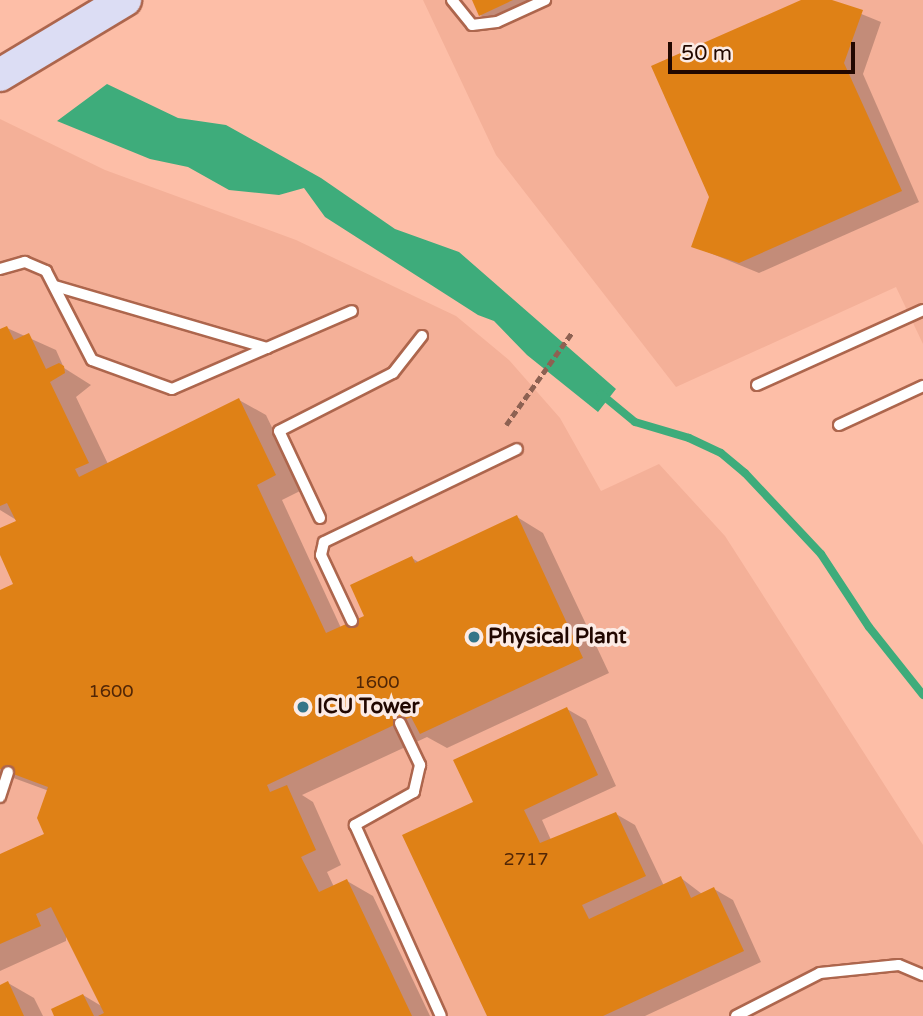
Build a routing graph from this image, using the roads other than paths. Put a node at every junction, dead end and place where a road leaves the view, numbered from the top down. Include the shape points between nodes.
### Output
1 (125, 0) edge
2 (452, 0) edge
3 (545, 0) edge
4 (0, 75) edge
5 (0, 269) edge
6 (55, 286) junction
7 (923, 310) edge
8 (352, 311) dead end
9 (422, 336) dead end
10 (267, 348) junction
11 (757, 385) dead end
12 (923, 386) edge
13 (839, 425) dead end
14 (516, 449) dead end
15 (320, 518) dead end
16 (352, 621) dead end
17 (400, 723) dead end
18 (8, 772) dead end
19 (0, 797) edge
20 (923, 975) edge
21 (441, 1016) edge
22 (736, 1016) edge

1 - 4 main road
2 - 3 lane via 472,25 497,22
5 - 6 lane via 25,262 46,271
6 - 10 lane
6 - 10 lane via 92,360 172,389
7 - 11 lane
8 - 10 lane
9 - 15 lane via 393,373 279,431
12 - 13 lane
14 - 16 lane via 324,542 321,555
17 - 21 lane via 420,765 414,792 355,825
18 - 19 lane
20 - 22 lane via 899,965 820,973

